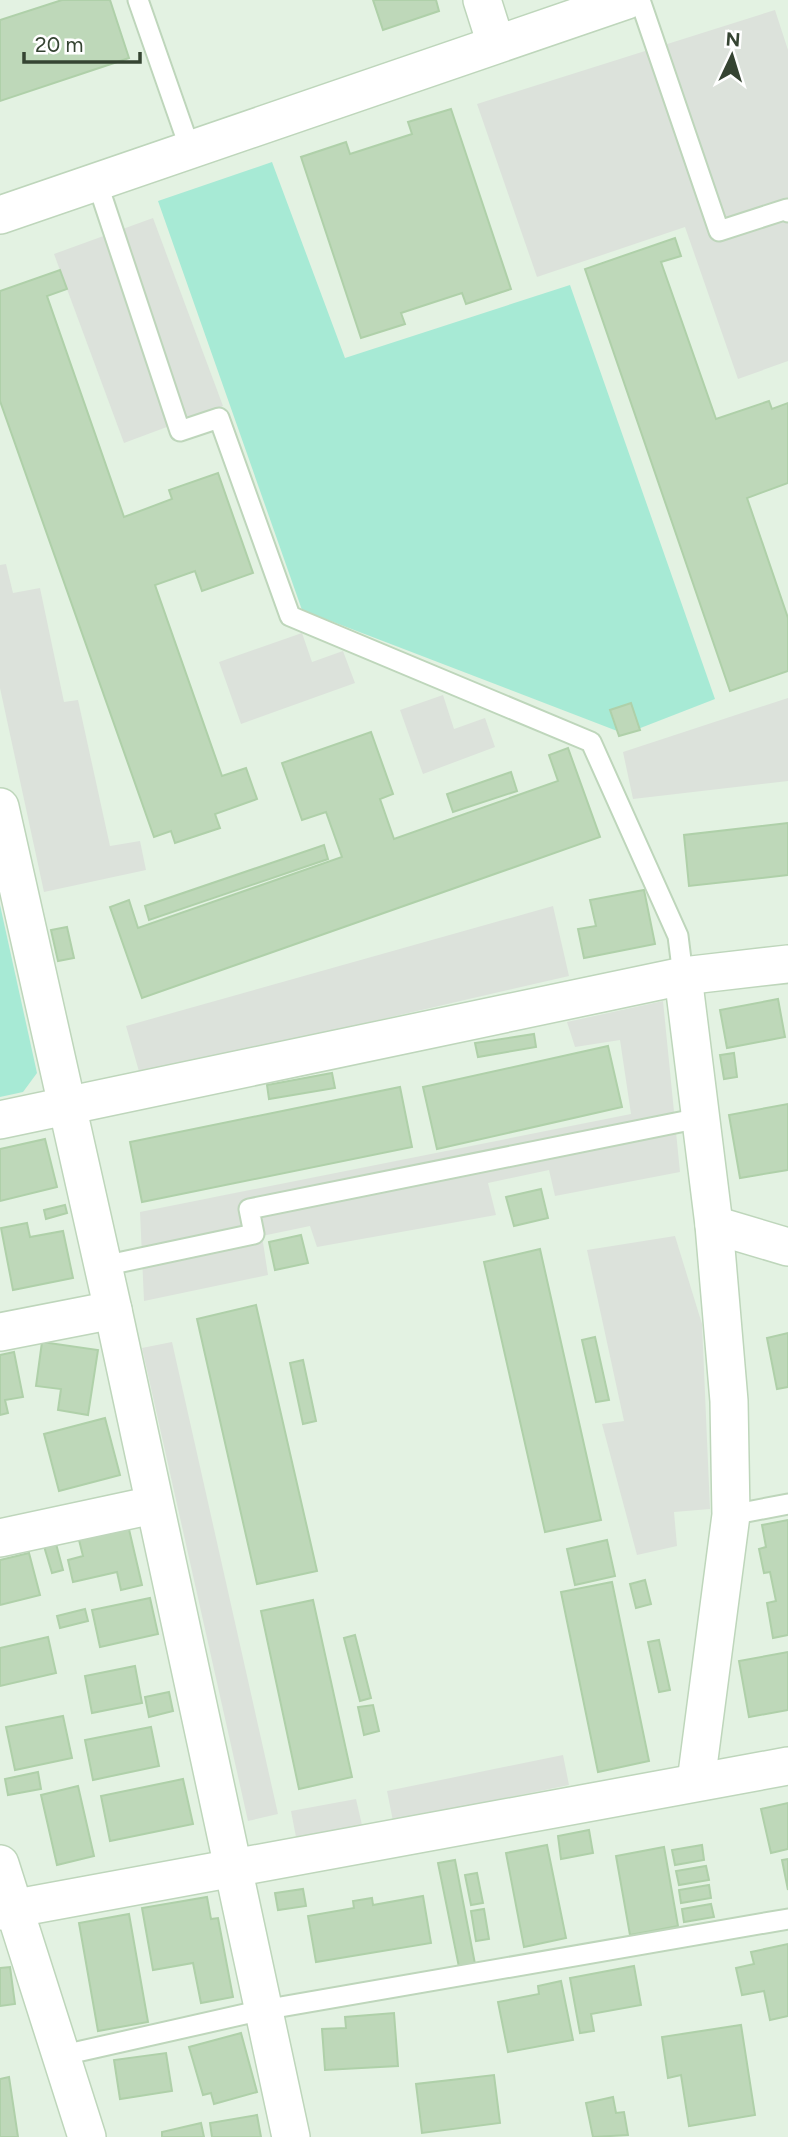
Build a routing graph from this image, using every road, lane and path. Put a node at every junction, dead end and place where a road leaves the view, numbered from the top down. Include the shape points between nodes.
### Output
1 (138, 0) edge
2 (482, 0) edge
3 (627, 0) edge
4 (639, 0) edge
5 (496, 44) junction
6 (190, 149) junction
7 (97, 181) junction
8 (788, 212) edge
9 (0, 215) edge
10 (0, 807) edge
11 (788, 964) edge
12 (683, 976) junction
13 (65, 1105) junction
14 (700, 1118) junction
15 (0, 1120) edge
16 (714, 1226) junction
17 (788, 1248) edge
18 (103, 1266) junction
19 (113, 1310) junction
20 (0, 1332) edge
21 (788, 1504) edge
22 (153, 1505) junction
23 (731, 1515) junction
24 (0, 1538) edge
25 (788, 1766) edge
26 (696, 1782) junction
27 (0, 1864) edge
28 (231, 1868) junction
29 (7, 1910) edge
30 (788, 1919) edge
31 (263, 2010) junction
32 (59, 2056) junction
33 (87, 2137) edge
34 (290, 2137) edge

1 - 6 lane
2 - 5 street
3 - 5 street
4 - 8 lane via 719,231
5 - 6 street
6 - 7 street
7 - 9 street
7 - 12 lane via 180,431 219,418 289,616 591,742 678,936
10 - 13 street
11 - 12 street
12 - 13 street
12 - 14 street
13 - 15 street
13 - 18 street
14 - 16 street
14 - 18 lane via 249,1209 254,1234
16 - 17 street
16 - 23 street via 729,1401
18 - 19 street
19 - 20 street
19 - 22 street
21 - 23 lane
22 - 24 street
22 - 28 street
23 - 26 street
25 - 26 street
26 - 28 street
27 - 29 street
28 - 29 street
28 - 31 street
29 - 32 street
30 - 31 lane
31 - 32 lane
31 - 34 street
32 - 33 street

